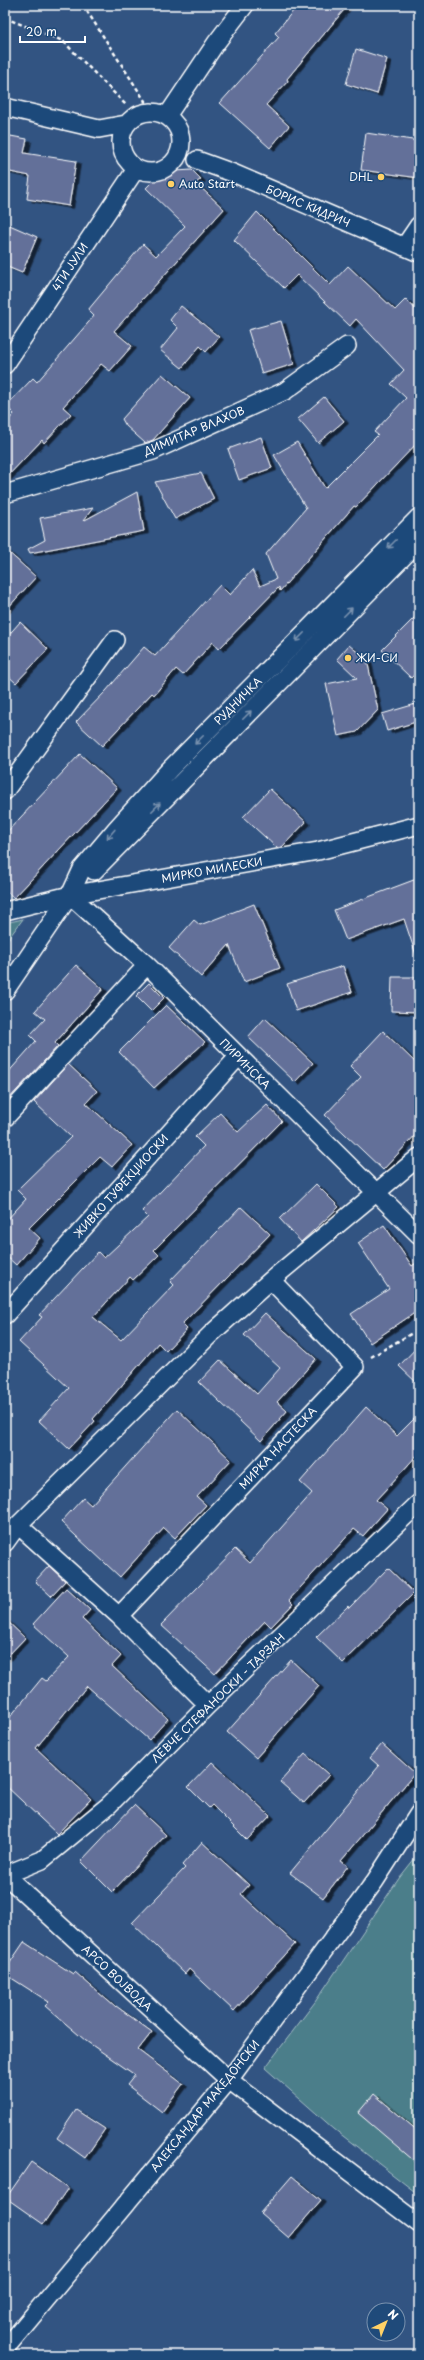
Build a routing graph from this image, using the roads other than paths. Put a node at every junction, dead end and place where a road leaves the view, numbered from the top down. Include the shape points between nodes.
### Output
1 (245, 5) edge
2 (5, 107) edge
3 (133, 114) junction
4 (167, 116) junction
5 (99, 129) junction
6 (181, 140) junction
7 (121, 149) junction
8 (197, 160) junction
9 (171, 165) junction
10 (136, 169) junction
11 (419, 225) edge
12 (412, 250) edge
13 (347, 346) dead end
14 (5, 365) edge
15 (5, 494) edge
16 (419, 517) edge
17 (419, 541) edge
18 (115, 640) dead end
19 (5, 791) edge
20 (419, 825) edge
21 (70, 895) junction
22 (5, 911) edge
23 (147, 965) junction
24 (5, 991) edge
25 (238, 1057) junction
26 (5, 1118) edge
27 (419, 1157) edge
28 (378, 1194) junction
29 (419, 1235) edge
30 (271, 1280) junction
31 (5, 1315) edge
32 (419, 1503) edge
33 (18, 1526) junction
34 (5, 1543) edge
35 (119, 1616) junction
36 (208, 1705) junction
37 (419, 1813) edge
38 (5, 1875) edge
39 (229, 2080) junction
40 (419, 2224) edge
41 (5, 2349) edge

1 - 4 street
2 - 5 street
3 - 4 street via 155,112
3 - 5 street
3 - 7 street via 121,136
4 - 6 street via 179,131
5 - 7 street
6 - 8 street
6 - 9 street via 179,154
7 - 10 street via 126,160
8 - 9 street
8 - 12 street, БОРИС КИДРИЧ
9 - 10 street via 154,172
10 - 14 street, 4ТИ ЈУЛИ
11 - 12 street
13 - 15 street, ДИМИТАР ВЛАХОВ via 285,391 153,451
16 -> 21 street, РУДНИЧКА via 159,781 82,869
21 -> 17 street, РУДНИЧКА
18 - 19 street
20 - 21 street, МИРКО МИЛЕСКИ via 318,852
21 - 22 street, МИРКО МИЛЕСКИ
21 - 23 street, ПИРИНСКА
21 - 24 street, РУДНИЧКА
23 - 25 street, ПИРИНСКА
23 - 26 street
25 - 28 street, ПИРИНСКА
25 - 31 street, ЖИВКО ТУФЕКЏИОСКИ
27 - 28 street
28 - 29 street, ПИРИНСКА
28 - 30 street
30 - 33 street via 212,1333
30 - 35 street, МИРКА НАСТЕСКА via 354,1367
32 - 36 street, ЛЕВЧЕ СТЕФАНОСКИ - ТАРЗАН
33 - 34 street
33 - 35 street
35 - 36 street
36 - 38 street, ЛЕВЧЕ СТЕФАНОСКИ - ТАРЗАН via 109,1805 42,1860
37 - 39 street, АЛЕКСАНДАР МАКЕДОНСКИ via 374,1881
38 - 39 street, АРСО ВОЈВОДА
39 - 40 street, АРСО ВОЈВОДА
39 - 41 street, АЛЕКСАНДАР МАКЕДОНСКИ

